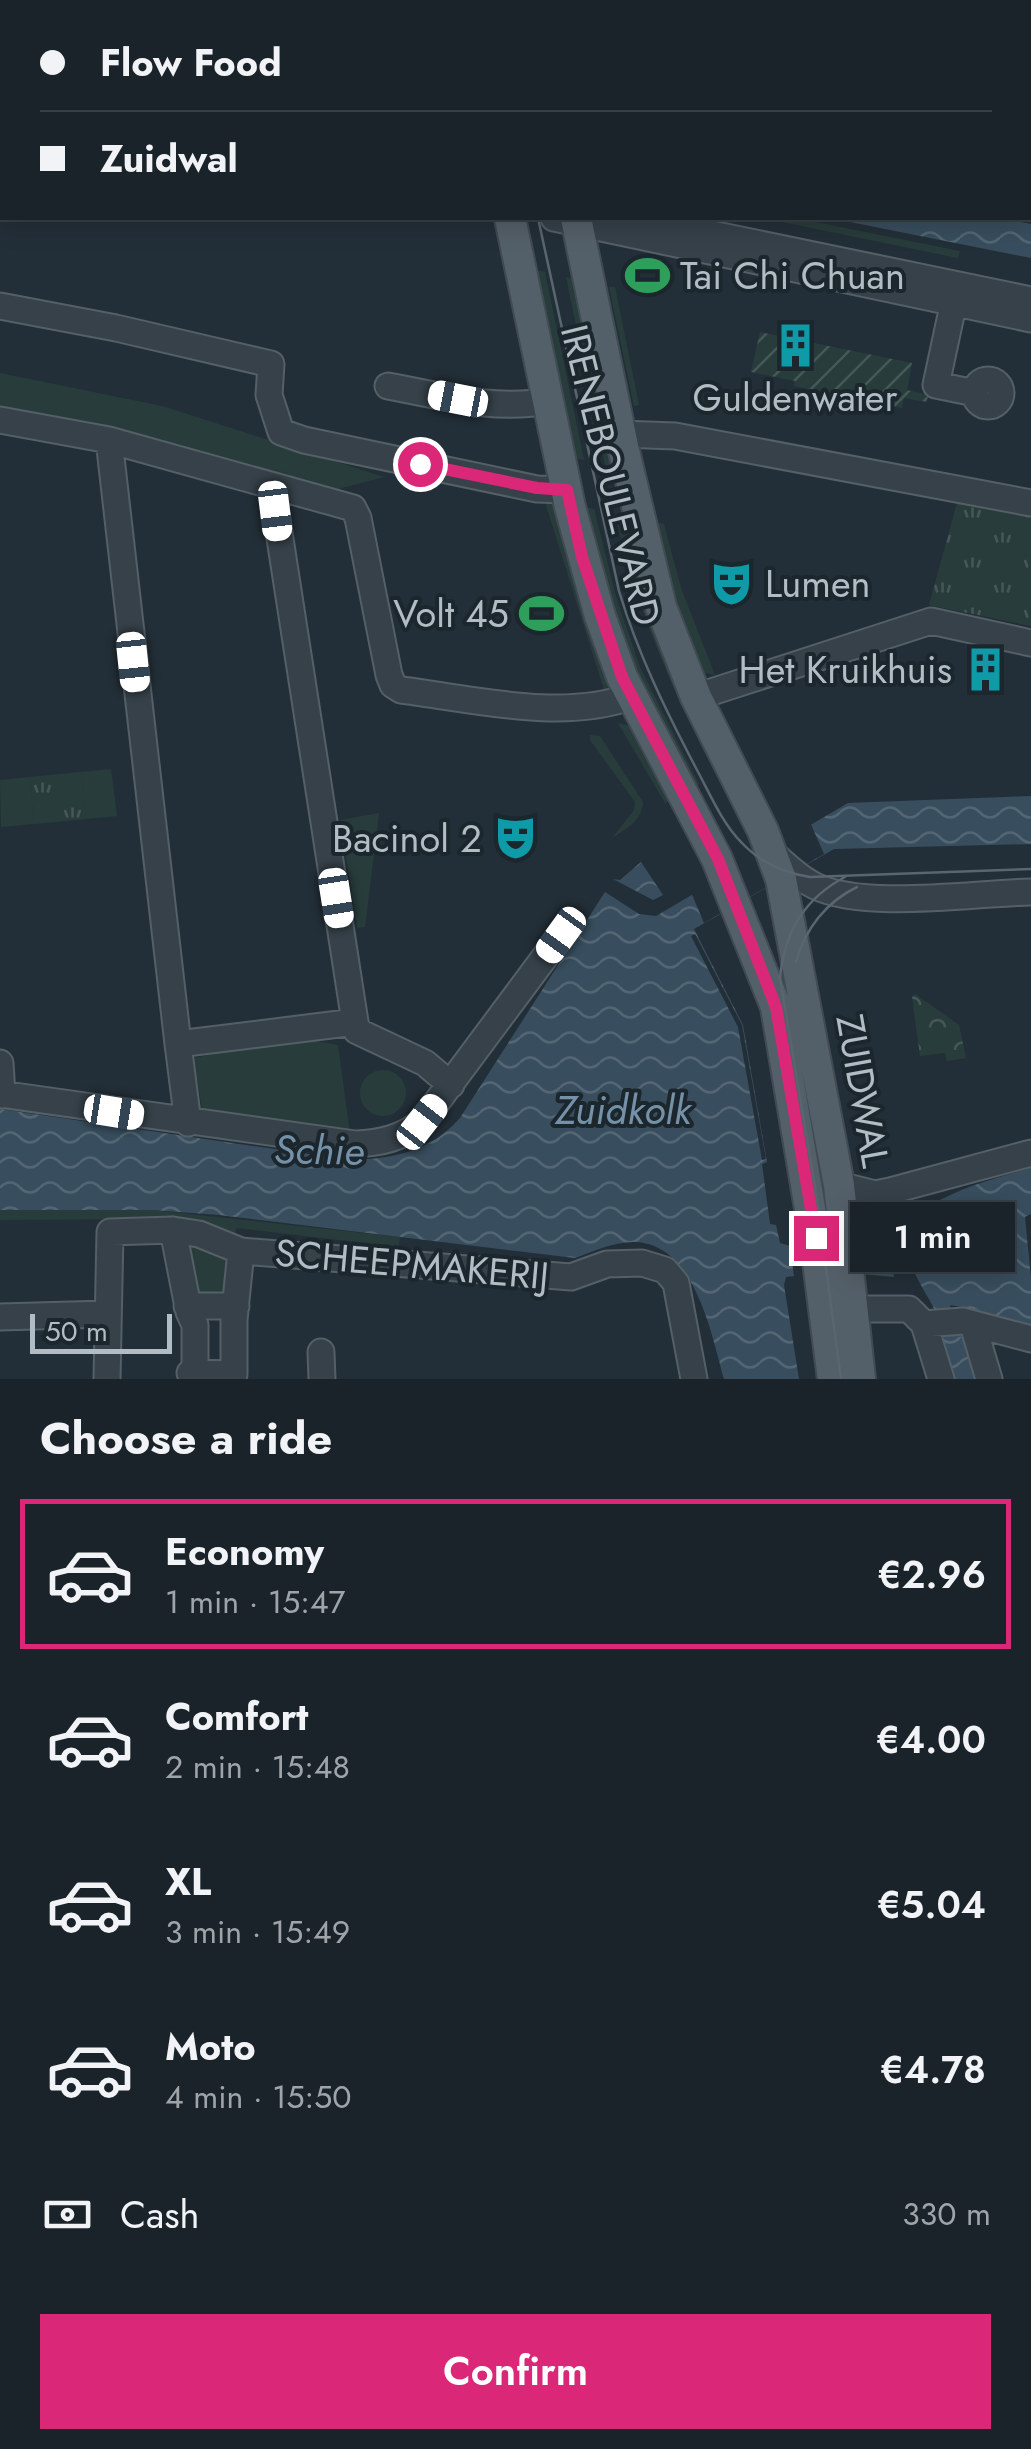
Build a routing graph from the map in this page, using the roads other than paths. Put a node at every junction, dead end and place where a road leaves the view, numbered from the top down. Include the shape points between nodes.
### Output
1 (510, 220) edge
2 (569, 220) edge
3 (574, 220) edge
4 (642, 220) edge
5 (955, 294) junction
6 (1031, 300) edge
7 (0, 306) edge
8 (1031, 319) edge
9 (388, 386) dead end
10 (975, 392) dead end
11 (549, 402) junction
12 (0, 420) edge
13 (636, 434) junction
14 (109, 440) junction
15 (272, 487) junction
16 (567, 490) junction
17 (1031, 503) edge
18 (1031, 642) edge
19 (632, 696) junction
20 (696, 697) junction
21 (787, 875) junction
22 (1031, 892) edge
23 (736, 905) joint
24 (565, 930) dead end
25 (355, 1022) junction
26 (178, 1044) junction
27 (0, 1064) edge
28 (451, 1085) junction
29 (1, 1095) edge
30 (188, 1123) junction
31 (1031, 1153) edge
32 (840, 1185) junction
33 (173, 1230) junction
34 (830, 1238) junction
35 (241, 1251) junction
36 (834, 1276) junction
37 (187, 1306) junction
38 (850, 1309) junction
39 (235, 1313) junction
40 (107, 1314) junction
41 (0, 1316) edge
42 (948, 1323) junction
43 (1031, 1339) edge
44 (322, 1352) dead end
45 (192, 1367) edge
46 (234, 1377) edge
47 (107, 1379) edge
48 (322, 1379) edge
49 (694, 1379) edge
50 (833, 1379) edge
51 (860, 1379) edge
52 (941, 1379) edge
53 (989, 1379) edge

1 - 11 main road, IRENEBOULEVARD
2 - 13 main road, IRENEBOULEVARD
3 - 5 street
4 - 5 street
5 - 6 street
5 - 8 street
5 - 10 street via 936,385
7 - 16 street via 270,364 273,411 280,432 292,436
9 - 11 street via 493,406
11 - 16 main road, IRENEBOULEVARD
12 - 14 street
13 - 17 street
13 - 20 main road, IRENEBOULEVARD via 661,607
14 - 15 street
14 - 26 street
15 - 19 street via 352,508 394,685 402,690 568,710
15 - 25 street
16 - 19 main road, IRENEBOULEVARD via 591,587
18 - 20 street via 931,622
19 - 23 main road, IRENEBOULEVARD
20 - 21 main road, IRENEBOULEVARD
21 - 22 street via 834,893 897,898
21 - 32 main road, ZUIDWAL
23 - 34 main road, ZUIDWAL via 776,1007
24 - 28 street
25 - 26 street
25 - 28 street via 357,1032 425,1062
26 - 30 street
27 - 29 street
28 - 30 street via 408,1134 374,1143
29 - 30 street
31 - 32 street via 876,1194
32 - 34 main road, ZUIDWAL
33 - 35 street, SCHEEPMAKERIJ
33 - 37 street
33 - 40 street, SCHEEPMAKERIJ via 110,1232
34 - 36 main road, ZUIDWAL
35 - 39 street, SCHEEPMAKERIJ
35 - 49 street, SCHEEPMAKERIJ via 571,1277 607,1264 642,1263 666,1270 676,1283
36 - 38 main road, ZUIDWAL
36 - 50 main road, ZUIDWAL
37 - 39 street, SCHEEPMAKERIJ
37 - 45 street via 195,1325
38 - 42 street via 909,1309
38 - 51 main road, ZUIDWAL
39 - 46 street
40 - 41 street
40 - 47 street
42 - 43 street
42 - 52 street
42 - 53 street
44 - 48 street
45 - 46 street

